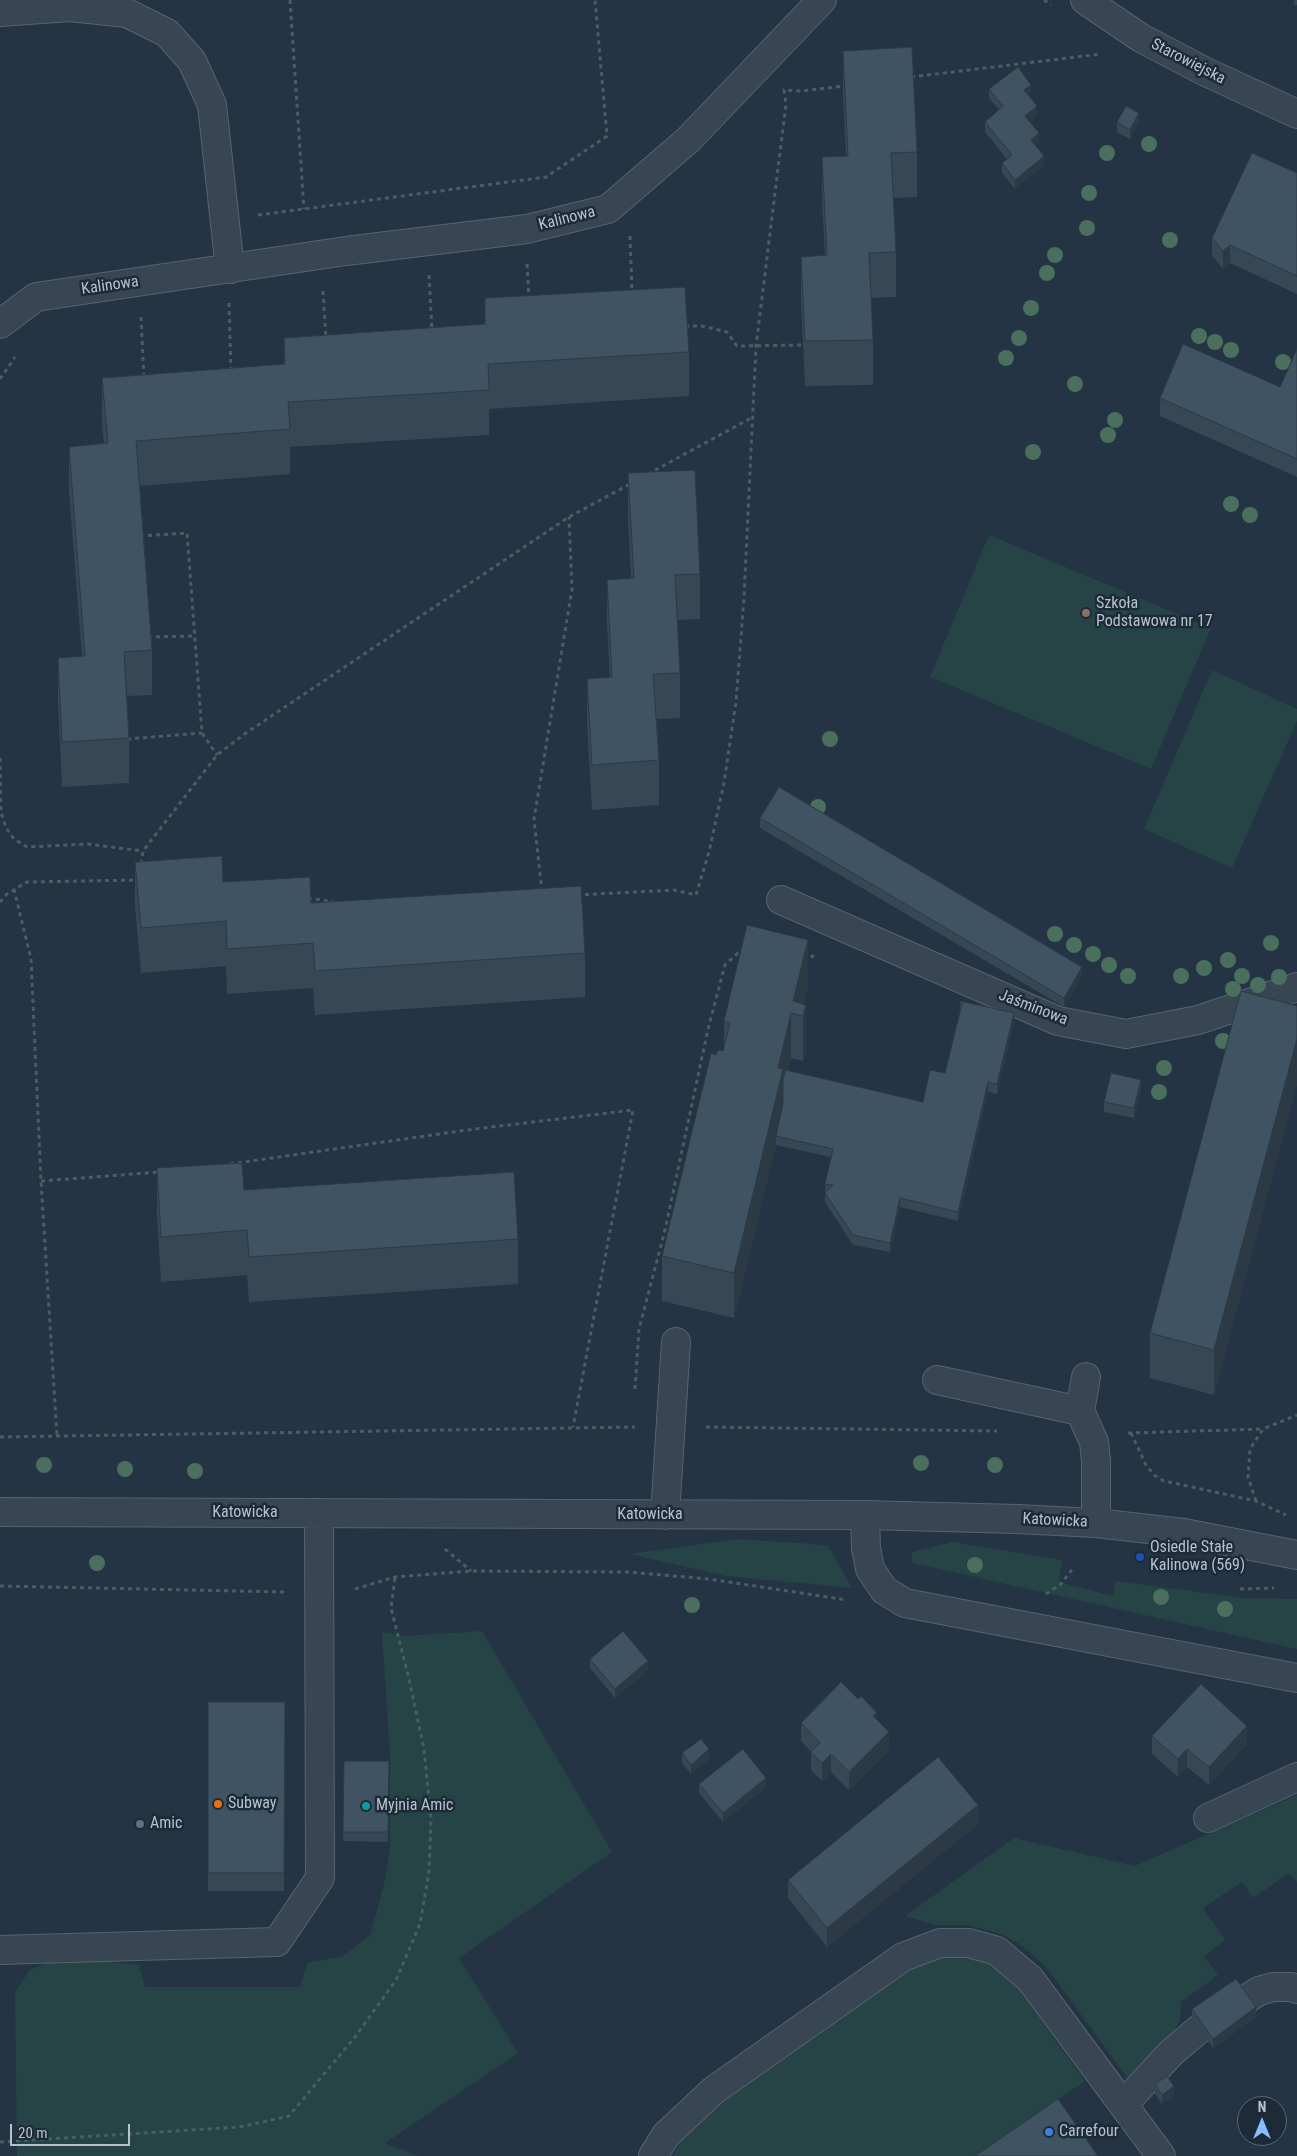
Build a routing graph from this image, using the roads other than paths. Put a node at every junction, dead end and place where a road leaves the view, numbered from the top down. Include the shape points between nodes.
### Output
1 (822, 0) edge
2 (1085, 0) edge
3 (0, 12) edge
4 (1297, 114) edge
5 (230, 270) junction
6 (0, 324) edge
7 (781, 900) dead end
8 (1297, 988) edge
9 (676, 1342) dead end
10 (1086, 1377) dead end
11 (937, 1380) dead end
12 (1084, 1422) junction
13 (0, 1512) edge
14 (319, 1513) junction
15 (665, 1515) junction
16 (865, 1515) junction
17 (1096, 1524) junction
18 (1297, 1555) edge
19 (1297, 1678) edge
20 (1297, 1777) edge
21 (1208, 1818) dead end
22 (0, 1950) edge
23 (1297, 1989) edge
24 (1123, 2105) junction
25 (653, 2156) edge
26 (1161, 2156) edge

1 - 5 street, Kalinowa via 688,140 608,209 526,229 346,251
2 - 4 street, Starowiejska via 1141,38
3 - 5 street via 70,8 127,13 167,33 192,61 212,105
5 - 6 street, Kalinowa via 36,297
7 - 8 street, Jaśminowa via 1058,1021 1126,1034 1198,1020
9 - 15 street
10 - 12 street
11 - 12 street
12 - 17 street via 1094,1442
13 - 14 street, Katowicka
14 - 15 street, Katowicka
14 - 22 street via 320,1878 277,1942
15 - 16 street, Katowicka
16 - 17 street, Katowicka
16 - 19 street via 870,1569 884,1590 905,1603
17 - 18 street, Katowicka via 1184,1534
20 - 21 street
23 - 24 street via 1273,1987 1258,1991 1205,2025 1171,2053
24 - 25 street via 1030,1979 997,1951 969,1943 940,1943 904,1957 714,2090 666,2135
24 - 26 street

